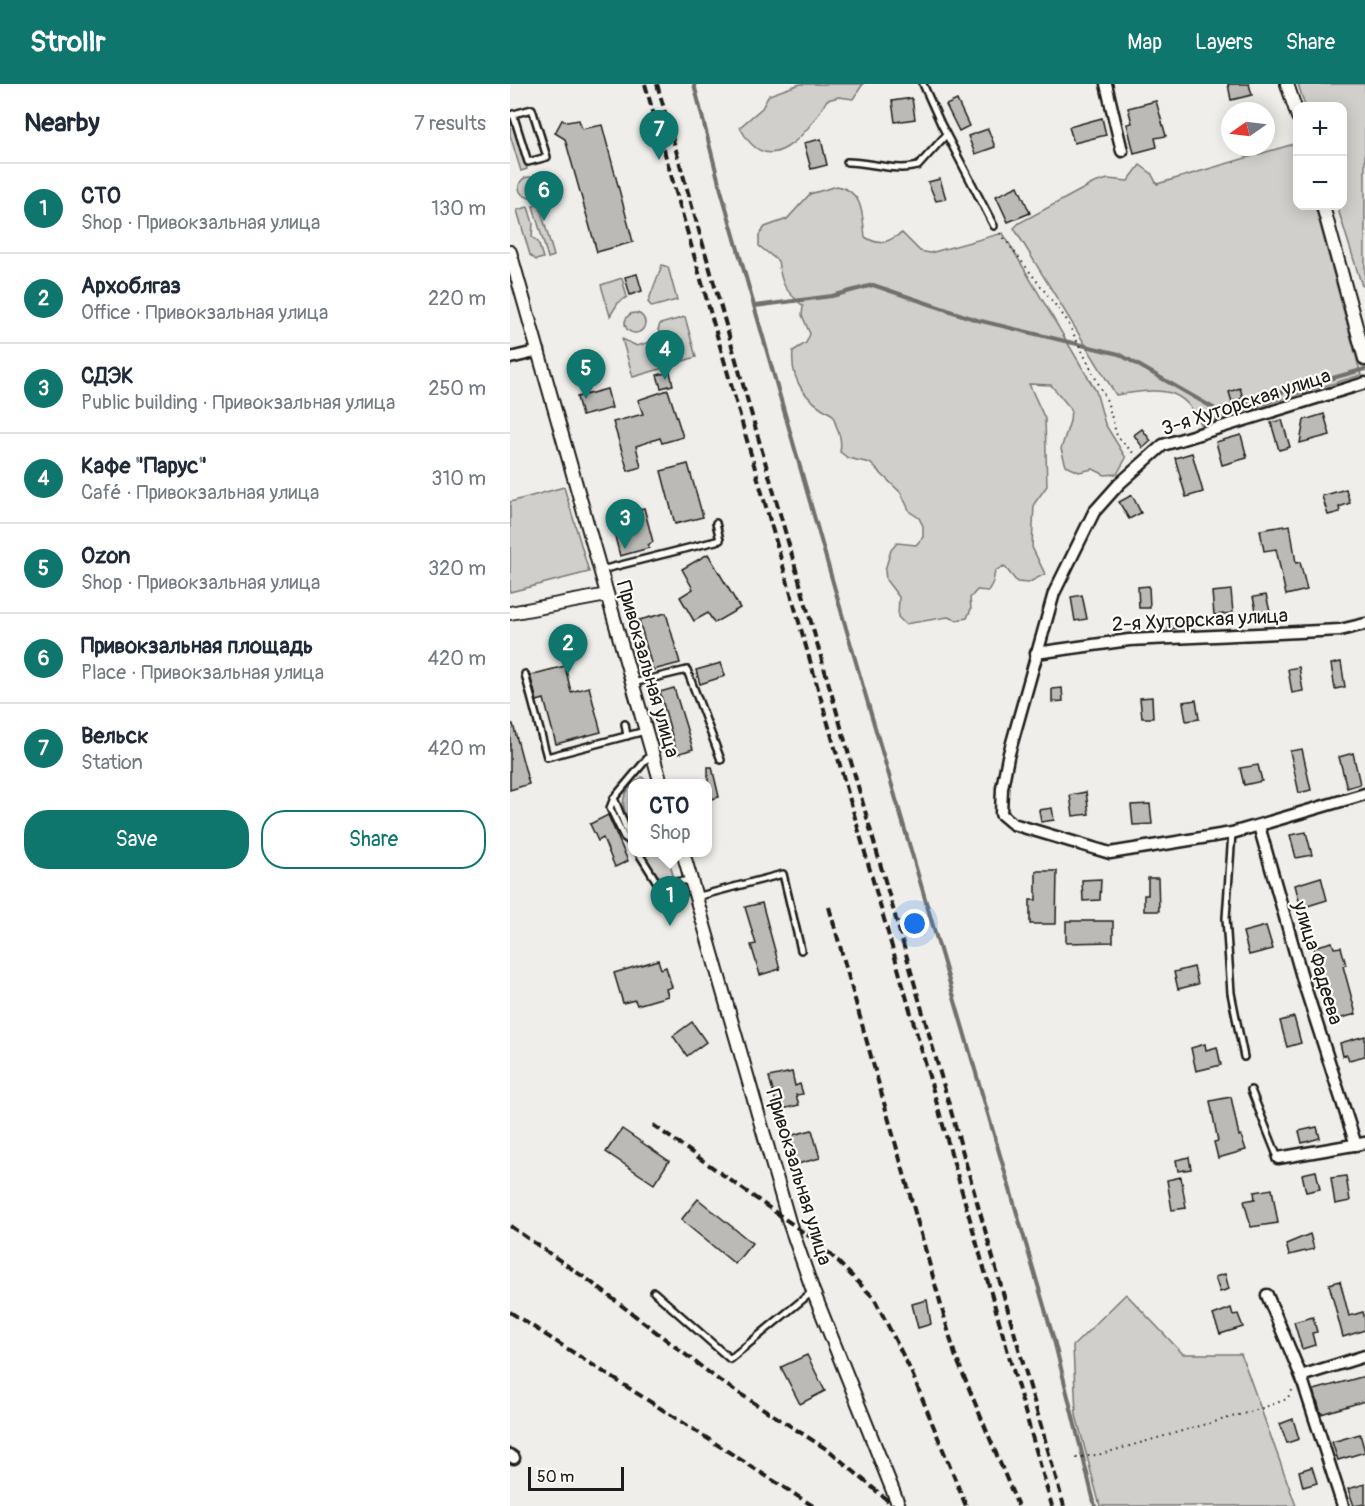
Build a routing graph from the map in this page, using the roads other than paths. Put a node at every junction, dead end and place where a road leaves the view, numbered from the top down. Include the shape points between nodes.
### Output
1 (923, 84) edge
2 (1106, 84) edge
3 (1287, 84) edge
4 (1293, 102) edge
5 (512, 115) edge
6 (946, 135) junction
7 (1122, 151) dead end
8 (847, 162) dead end
9 (1324, 210) edge
10 (994, 226) road end
11 (510, 252) edge
12 (539, 351) junction
13 (510, 358) edge
14 (1365, 359) edge
15 (1365, 383) edge
16 (716, 523) dead end
17 (599, 570) junction
18 (607, 595) junction
19 (510, 613) edge
20 (1365, 624) edge
21 (1036, 653) junction
22 (525, 674) dead end
23 (632, 684) junction
24 (626, 724) dead end
25 (645, 731) junction
26 (627, 736) junction
27 (652, 753) junction
28 (721, 760) dead end
29 (630, 779) edge
30 (660, 779) edge
31 (628, 781) edge
32 (1365, 794) edge
33 (1260, 826) junction
34 (628, 831) edge
35 (1232, 832) junction
36 (641, 857) edge
37 (685, 857) edge
38 (692, 880) junction
39 (696, 897) junction
40 (801, 950) dead end
41 (1244, 1058) dead end
42 (1251, 1090) dead end
43 (1361, 1144) edge
44 (1278, 1158) joint
45 (813, 1291) junction
46 (654, 1292) dead end
47 (1267, 1295) dead end
48 (1365, 1356) edge
49 (1301, 1376) junction
50 (899, 1506) edge
51 (1343, 1506) edge

1 - 6 lane
2 - 7 street
3 - 4 street
5 - 5 lane via 532,109 547,157 528,162
6 - 8 lane via 918,166 897,168
6 - 10 lane
9 - 14 street
11 - 12 street, Привокзальная улица
12 - 13 street
12 - 17 street, Привокзальная улица
15 - 21 street, 3-я Хуторская улица via 1163,444 1094,512 1054,593
16 - 17 lane via 720,540
17 - 18 street, Привокзальная улица
18 - 19 street
18 - 23 street, Привокзальная улица
20 - 21 street, 2-я Хуторская улица via 1340,630 1129,640
21 - 35 street, 3-я Хуторская улица via 1008,757 1001,814 1013,824 1110,853
22 - 26 lane via 548,757
23 - 25 street, Привокзальная улица
23 - 28 lane via 687,670
24 - 26 lane
25 - 26 lane
25 - 27 street, Привокзальная улица
27 - 29 lane
27 - 30 street, Привокзальная улица
31 - 34 lane via 614,798
32 - 33 street
33 - 35 street
33 - 43 street, улица Фадеева via 1304,984
35 - 41 lane via 1226,918 1231,993
36 - 38 lane via 658,884
37 - 38 street, Привокзальная улица
38 - 39 street, Привокзальная улица
39 - 40 lane via 783,874
39 - 45 street, Привокзальная улица via 789,1222
42 - 44 lane
43 - 44 street
45 - 46 lane via 730,1359
45 - 50 street, Привокзальная улица
47 - 49 street
48 - 49 street
49 - 51 street

